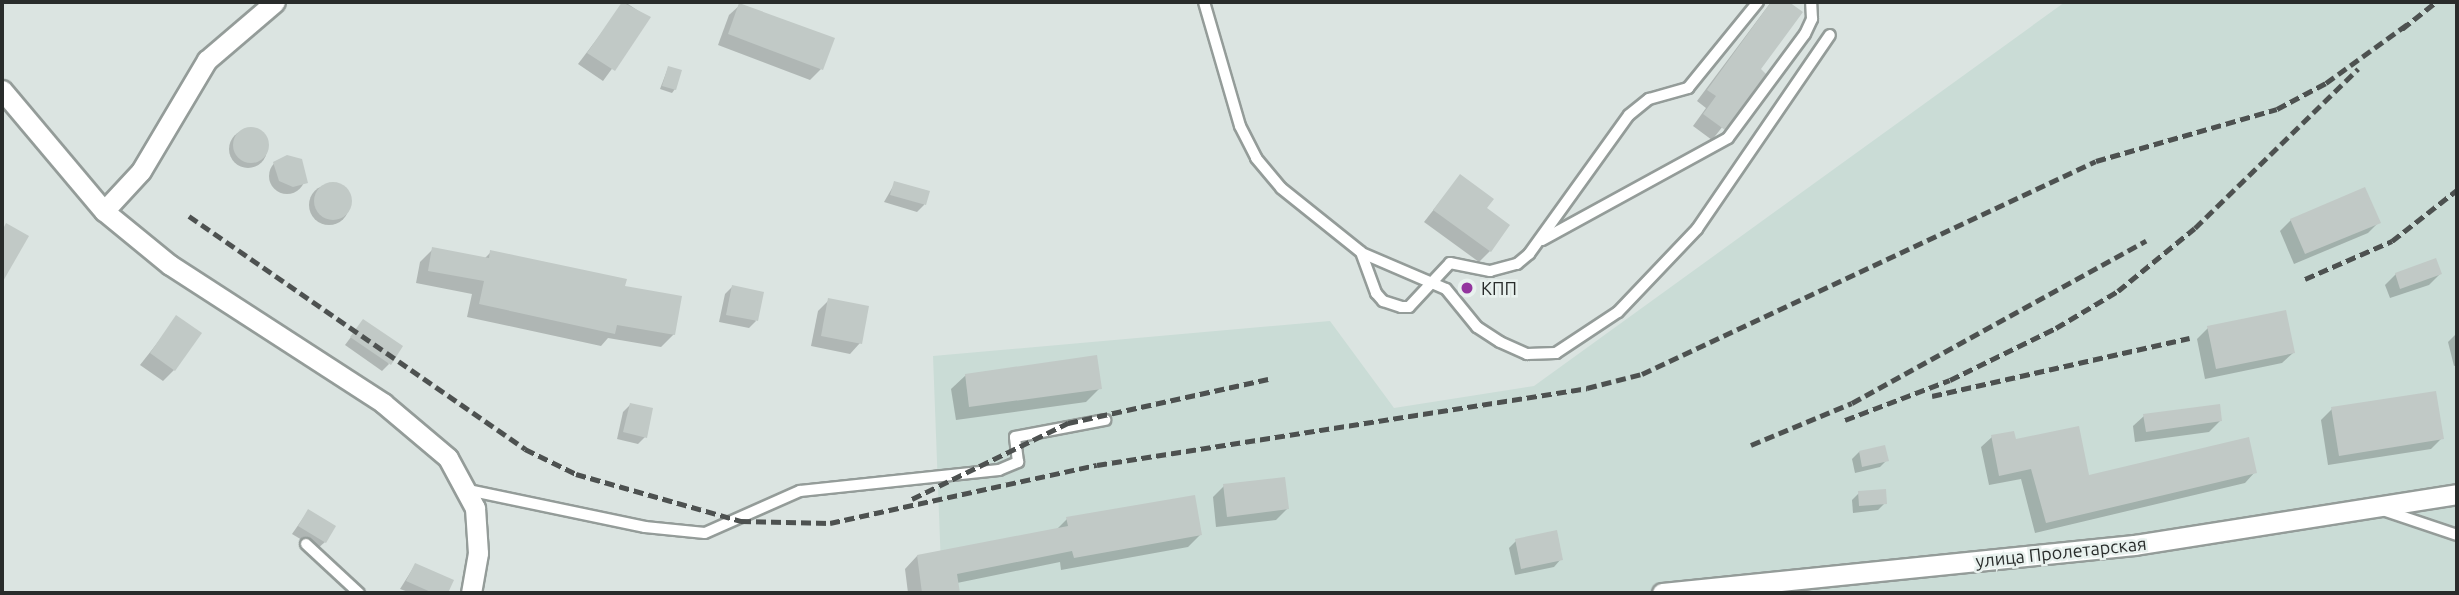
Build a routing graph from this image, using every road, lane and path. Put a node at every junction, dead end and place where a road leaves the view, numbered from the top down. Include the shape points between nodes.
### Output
1 (275, 2) edge
2 (1204, 2) edge
3 (1758, 2) edge
4 (1811, 2) edge
5 (1830, 35) dead end
6 (2, 90) edge
7 (103, 211) junction
8 (1539, 242) junction
9 (1361, 252) junction
10 (1434, 282) junction
11 (1105, 420) dead end
12 (468, 489) junction
13 (2457, 494) edge
14 (2376, 508) junction
15 (2457, 535) edge
16 (306, 544) dead end
17 (359, 593) edge
18 (471, 593) edge
19 (1662, 593) edge

1 - 7 street via 207,60 141,171
2 - 9 lane via 1240,126 1256,158 1280,188
3 - 8 lane via 1688,88 1649,99 1629,115
4 - 8 lane via 1812,19 1805,34 1728,138
5 - 10 lane via 1709,215 1618,312 1581,338 1556,353 1527,354 1477,327 1458,300
6 - 7 street
7 - 12 street via 170,265 415,427 449,458
8 - 10 lane via 1517,264 1474,271 1450,263
9 - 10 lane
9 - 10 lane via 1376,293 1392,307 1409,307
11 - 12 lane via 1015,437 1018,462 999,470 800,491 705,534 645,527
12 - 18 street via 478,531
13 - 14 street, улица Пролетарская
14 - 15 lane
14 - 19 street, улица Пролетарская via 2112,548
16 - 17 lane

